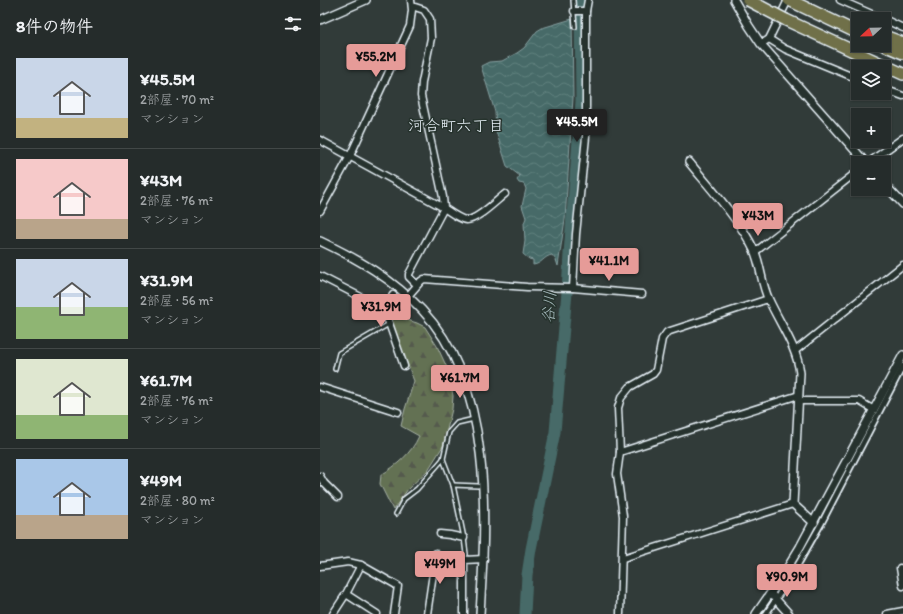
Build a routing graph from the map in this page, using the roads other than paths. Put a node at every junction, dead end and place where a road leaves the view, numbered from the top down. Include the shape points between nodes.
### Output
1 (366, 0) edge
2 (573, 0) edge
3 (588, 0) edge
4 (734, 0) edge
5 (748, 0) edge
6 (840, 0) edge
7 (791, 1) edge
8 (412, 3) edge
9 (585, 11) junction
10 (574, 12) junction
11 (868, 12) edge
12 (320, 20) edge
13 (891, 22) edge
14 (851, 23) edge
15 (575, 28) dead end
16 (903, 28) edge
17 (851, 30) edge
18 (770, 39) junction
19 (891, 39) edge
20 (903, 43) edge
21 (762, 44) junction
22 (891, 48) edge
23 (903, 54) edge
24 (903, 74) edge
25 (851, 76) edge
26 (891, 92) edge
27 (903, 96) edge
28 (903, 138) edge
29 (320, 140) edge
30 (350, 156) junction
31 (861, 156) edge
32 (877, 156) edge
33 (689, 162) dead end
34 (851, 177) edge
35 (891, 191) edge
36 (505, 194) dead end
37 (903, 204) edge
38 (444, 208) junction
39 (320, 212) edge
40 (320, 241) edge
41 (755, 252) junction
42 (903, 265) edge
43 (320, 276) edge
44 (417, 285) junction
45 (572, 288) junction
46 (642, 294) dead end
47 (393, 295) dead end
48 (408, 296) junction
49 (768, 299) junction
50 (384, 309) junction
51 (389, 324) junction
52 (795, 351) junction
53 (903, 355) edge
54 (404, 366) dead end
55 (903, 366) edge
56 (335, 369) dead end
57 (320, 387) edge
58 (799, 398) junction
59 (874, 410) junction
60 (398, 412) dead end
61 (475, 419) junction
62 (620, 452) junction
63 (443, 458) junction
64 (320, 476) edge
65 (453, 485) junction
66 (478, 486) dead end
67 (338, 497) dead end
68 (793, 504) junction
69 (396, 514) dead end
70 (814, 523) junction
71 (440, 534) dead end
72 (464, 538) junction
73 (436, 552) dead end
74 (623, 558) junction
75 (484, 559) junction
76 (464, 560) junction
77 (361, 565) junction
78 (320, 566) edge
79 (900, 568) dead end
80 (903, 586) edge
81 (346, 594) junction
82 (773, 597) junction
83 (903, 611) edge
84 (333, 614) edge
85 (377, 614) edge
86 (394, 614) edge
87 (427, 614) edge
88 (464, 614) edge
89 (480, 614) edge
90 (620, 614) edge
91 (756, 614) edge
92 (766, 614) edge
93 (789, 614) edge
94 (887, 614) edge

1 - 12 street
2 - 10 lane
3 - 9 street
4 - 21 street
5 - 24 highway, bridge
6 - 11 street
7 - 14 highway
7 - 17 highway
7 - 18 street
8 - 30 street via 410,26
8 - 38 street via 424,10 430,19 431,38 422,82 422,96
9 - 10 street
9 - 45 street via 586,137
10 - 15 lane
13 - 16 street
18 - 21 street
18 - 25 street via 785,49
19 - 20 highway
21 - 31 street
22 - 23 highway
26 - 27 street
28 - 32 street
29 - 30 street
30 - 38 street
30 - 39 street
33 - 41 street via 744,231
34 - 41 street
35 - 37 street
36 - 38 street via 470,219 465,220
38 - 44 street via 409,274
40 - 48 street via 365,264
41 - 49 street
42 - 52 street
43 - 50 street
44 - 45 street via 424,280
44 - 48 street
45 - 46 street
47 - 50 street
48 - 61 street via 435,326 457,362
49 - 52 street
49 - 62 street via 668,332 662,339 656,370 630,387 621,398 618,408
50 - 51 street
51 - 54 street
51 - 56 lane via 339,353
52 - 58 street via 799,364
53 - 59 street
55 - 82 street via 821,524 792,575
57 - 60 street
58 - 59 street via 859,401
58 - 62 street
58 - 68 street
59 - 70 street
61 - 63 lane via 457,423 449,432
61 - 75 street via 482,479
62 - 74 street via 617,474 623,516
63 - 65 lane
63 - 69 lane via 404,499
64 - 67 street via 324,484
65 - 66 lane
65 - 72 lane
68 - 70 street
68 - 74 street
70 - 82 street
71 - 72 street
72 - 76 lane
73 - 87 street
74 - 90 street
75 - 76 street
75 - 89 street
76 - 88 street
77 - 78 street via 348,562
77 - 81 street
77 - 86 street via 398,586
79 - 80 street
81 - 84 street
81 - 85 street
82 - 91 street
82 - 92 street
82 - 93 street
83 - 94 street

